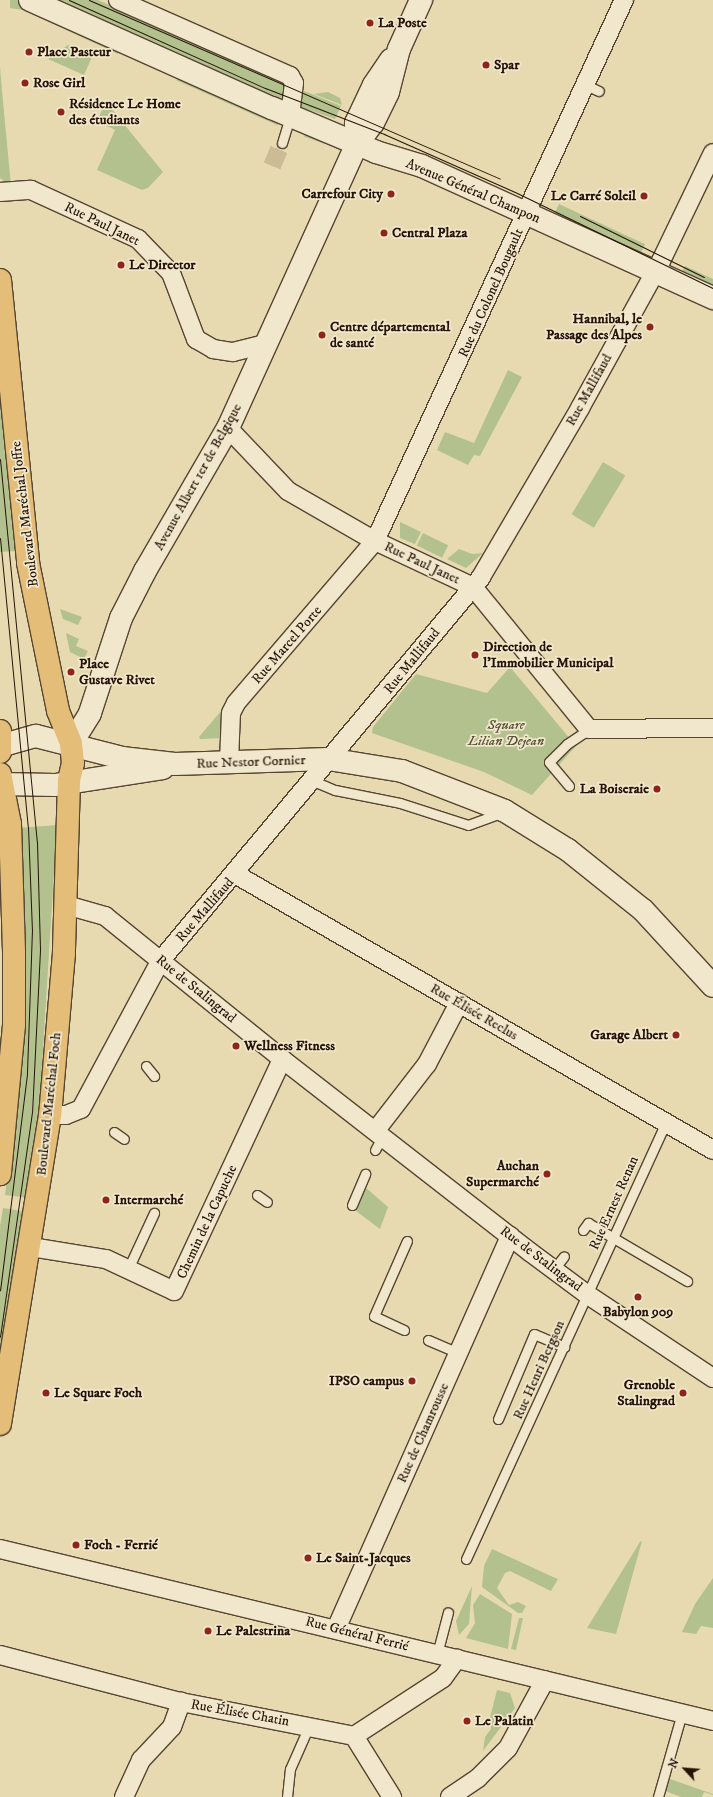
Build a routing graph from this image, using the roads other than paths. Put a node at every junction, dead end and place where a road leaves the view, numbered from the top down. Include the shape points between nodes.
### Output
1 (30, 0) edge
2 (118, 0) edge
3 (422, 0) edge
4 (624, 0) edge
5 (290, 116) junction
6 (282, 143) tunnel mouth
7 (357, 144) junction
8 (713, 153) edge
9 (0, 192) edge
10 (527, 214) junction
11 (654, 271) junction
12 (0, 280) edge
13 (713, 298) edge
14 (266, 344) junction
15 (228, 428) junction
16 (375, 541) junction
17 (473, 587) junction
18 (713, 728) edge
19 (589, 730) junction
20 (0, 744) edge
21 (71, 744) junction
22 (328, 759) junction
23 (229, 762) junction
24 (176, 764) junction
25 (312, 780) junction
26 (1, 781) edge
27 (69, 781) junction
28 (569, 786) dead end
29 (505, 812) junction
30 (235, 874) junction
31 (66, 905) junction
32 (161, 960) junction
33 (713, 986) edge
34 (459, 1003) junction
35 (282, 1059) junction
36 (146, 1066) dead end
37 (154, 1076) dead end
38 (50, 1115) junction
39 (666, 1122) junction
40 (114, 1132) dead end
41 (124, 1139) dead end
42 (378, 1139) junction
43 (713, 1150) edge
44 (0, 1171) edge
45 (365, 1174) dead end
46 (257, 1195) dead end
47 (267, 1202) dead end
48 (352, 1205) dead end
49 (154, 1213) dead end
50 (583, 1230) dead end
51 (510, 1236) junction
52 (613, 1240) junction
53 (407, 1241) dead end
54 (31, 1247) junction
55 (128, 1269) junction
56 (687, 1281) dead end
57 (588, 1295) junction
58 (404, 1330) dead end
59 (428, 1340) dead end
60 (564, 1347) junction
61 (458, 1353) junction
62 (713, 1378) edge
63 (498, 1419) dead end
64 (0, 1424) edge
65 (0, 1549) edge
66 (466, 1559) dead end
67 (448, 1612) dead end
68 (336, 1629) junction
69 (437, 1654) junction
70 (0, 1655) edge
71 (457, 1659) junction
72 (545, 1680) junction
73 (181, 1702) junction
74 (682, 1713) junction
75 (713, 1721) edge
76 (309, 1726) junction
77 (354, 1736) junction
78 (124, 1797) edge
79 (287, 1797) edge
80 (392, 1797) edge
81 (450, 1797) edge
82 (658, 1797) edge

1 - 5 main road, Avenue Général Champon
2 - 5 street via 290,76 294,83
3 - 7 main road, Avenue Albert 1er de Belgique via 399,49 388,92 371,129
4 - 10 street, Rue du Colonel Bougault via 593,88
5 - 6 lane
5 - 7 main road, Avenue Général Champon
7 - 10 main road, Avenue Général Champon via 422,166
7 - 14 main road, Avenue Albert 1er de Belgique
8 - 11 street, Rue Mallifaud
9 - 14 street, Rue Paul Janet via 31,190 138,239 171,273 196,339 213,349 233,352
10 - 11 main road, Avenue Général Champon
10 - 16 street, Rue du Colonel Bougault
11 - 13 main road, Avenue Général Champon
11 - 17 street, Rue Mallifaud via 580,408
12 - 21 main road, Boulevard Maréchal Joffre via 28,563 58,711
14 - 15 main road, Avenue Albert 1er de Belgique
15 - 16 street, Rue Paul Janet via 288,491
15 - 21 main road, Avenue Albert 1er de Belgique via 141,577 121,618 90,713
16 - 17 street, Rue Paul Janet
16 - 23 street, Rue Marcel Porte via 236,704 231,713
17 - 19 street, Rue Paul Janet
17 - 22 street, Rue Mallifaud
18 - 19 street
19 - 28 lane via 567,744 549,762
20 - 21 main road via 36,736
21 - 24 main road, Rue Nestor Cornier via 122,758
21 - 27 main road via 73,763
22 - 23 main road, Rue Nestor Cornier
22 - 25 street, Rue Mallifaud
22 - 29 main road, Rue Nestor Cornier via 402,771
23 - 24 main road, Rue Nestor Cornier
24 - 27 main road, Rue Nestor Cornier via 135,775
25 - 29 lane via 335,790 400,803 468,825
25 - 30 street, Rue Mallifaud
26 - 27 main road via 55,785
26 - 44 main road via 10,824 14,1025
27 - 31 main road, Boulevard Maréchal Foch
29 - 33 main road, Rue Nestor Cornier via 568,850 626,894
30 - 32 street, Rue Mallifaud
30 - 34 street, Rue Élisée Reclus
31 - 32 street, Rue de Stalingrad via 105,916
31 - 38 main road, Boulevard Maréchal Foch
32 - 35 street, Rue de Stalingrad
32 - 38 street, Rue Mallifaud via 85,1113
34 - 39 street, Rue Élisée Reclus
34 - 42 street via 426,1064
35 - 42 street, Rue de Stalingrad
35 - 55 street, Chemin de la Capuche via 233,1177 174,1291
36 - 37 lane
38 - 54 main road, Boulevard Maréchal Foch
39 - 43 street, Rue Élisée Reclus
39 - 52 lane, Rue Ernest Renan
40 - 41 lane
42 - 51 street, Rue de Stalingrad
45 - 48 lane
46 - 47 lane
49 - 55 lane
50 - 52 lane via 588,1223
51 - 57 street, Rue de Stalingrad via 559,1263
51 - 61 street, Rue de Chamrousse
52 - 56 lane via 634,1247
52 - 57 lane, Rue Ernest Renan
53 - 58 lane via 374,1316
54 - 55 street, Chemin de la Capuche via 106,1259
54 - 64 main road, Boulevard Maréchal Foch
57 - 60 lane, Rue Henri Bergson
57 - 62 street, Rue de Stalingrad
59 - 61 lane
60 - 63 lane via 534,1334
60 - 66 lane, Rue Henri Bergson
61 - 68 street, Rue de Chamrousse
65 - 68 street, Rue Général Ferrié
67 - 69 lane
68 - 69 street, Rue Général Ferrié
69 - 71 street, Rue Général Ferrié
70 - 73 street, Rue Élisée Chatin
71 - 72 street, Rue Général Ferrié
71 - 77 street via 443,1678
72 - 74 street, Rue Général Ferrié
72 - 81 street via 508,1748 478,1778
73 - 76 street, Rue Élisée Chatin
73 - 78 street via 172,1727 141,1760
74 - 75 street, Rue Général Ferrié
74 - 82 lane
76 - 77 street, Rue Élisée Chatin
76 - 79 lane via 290,1769
77 - 80 street

